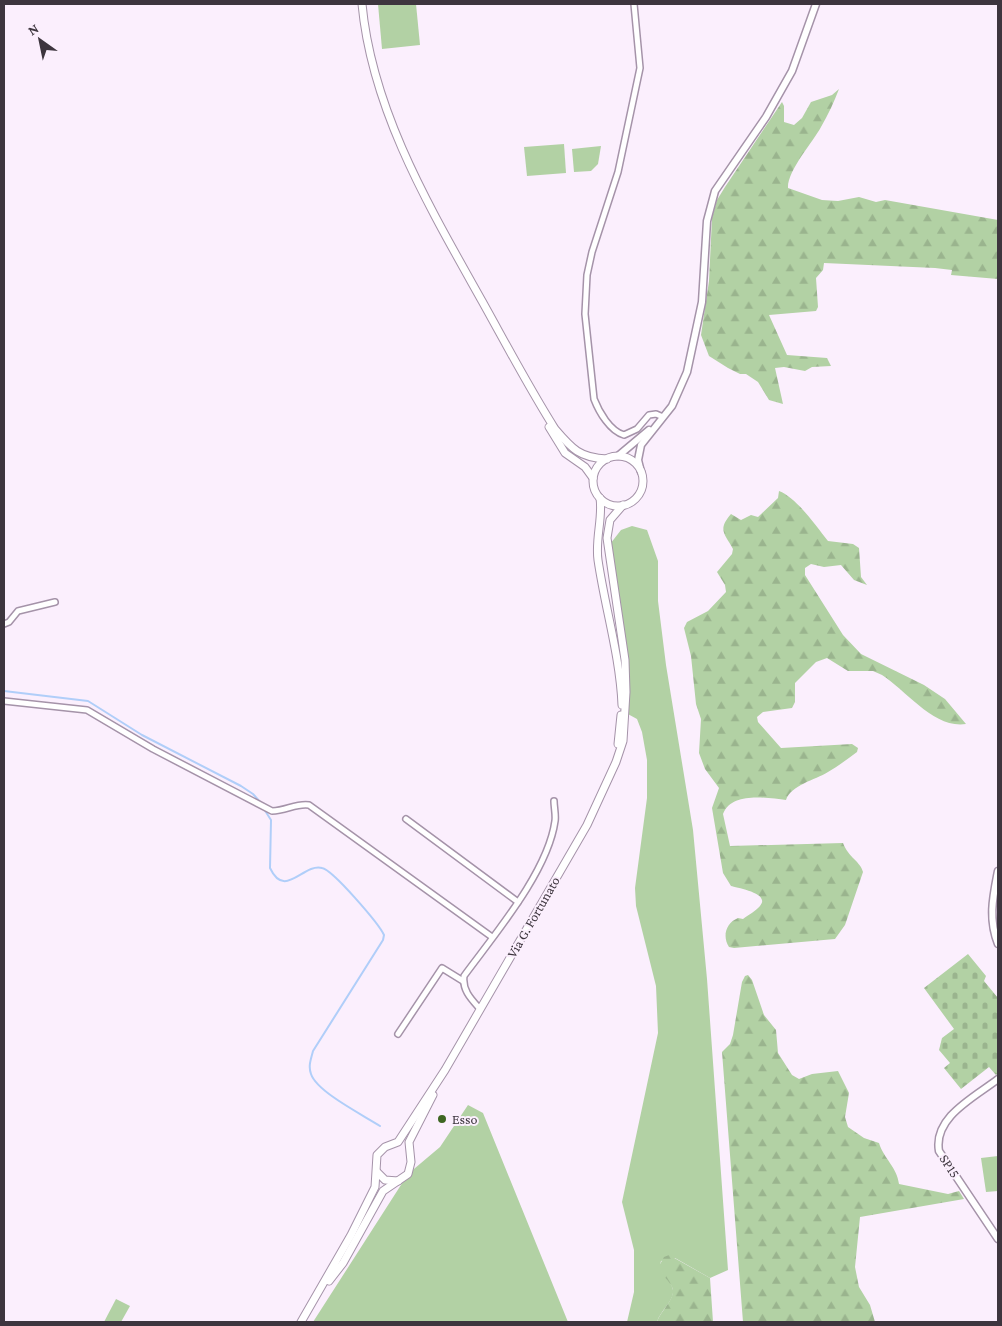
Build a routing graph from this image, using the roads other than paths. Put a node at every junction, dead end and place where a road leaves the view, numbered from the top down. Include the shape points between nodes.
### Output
1 (362, 4) edge
2 (634, 4) edge
3 (816, 4) edge
4 (544, 413) junction
5 (663, 417) junction
6 (656, 424) junction
7 (618, 456) junction
8 (607, 459) junction
9 (641, 472) junction
10 (593, 478) junction
11 (600, 498) junction
12 (623, 505) junction
13 (55, 602) dead end
14 (4, 624) edge
15 (4, 701) edge
16 (616, 762) junction
17 (554, 801) dead end
18 (406, 819) dead end
19 (998, 871) edge
20 (518, 902) junction
21 (492, 937) junction
22 (998, 944) edge
23 (463, 982) junction
24 (480, 1009) junction
25 (398, 1034) dead end
26 (445, 1070) junction
27 (998, 1079) edge
28 (391, 1146) junction
29 (410, 1156) junction
30 (377, 1172) junction
31 (398, 1181) junction
32 (998, 1239) edge
33 (318, 1295) junction
34 (301, 1322) edge

1 - 4 main road via 371,62 385,108 434,215
2 - 5 street via 640,68 618,172 592,252 585,314 594,399 614,430 624,435 637,429 649,415
3 - 5 street via 792,71 766,117 715,190 707,221 702,302 687,372 672,406
4 - 8 main road via 581,455
4 - 10 main road via 559,445
5 - 6 street
6 - 7 street
6 - 9 street via 638,450
7 - 8 main road
7 - 9 main road via 632,460
8 - 10 main road via 599,465
9 - 12 main road via 643,484 639,494
10 - 11 main road
11 - 12 main road via 610,505
11 - 16 main road, Via G. Fortunato via 598,558 621,694
12 - 16 main road, Via G. Fortunato via 610,520 608,528 626,692 623,741
13 - 14 street via 18,611
15 - 21 street via 87,710 269,810 286,811 299,804 309,806
16 - 24 main road, Via G. Fortunato via 587,825
17 - 20 street via 555,820 546,852
18 - 20 street
19 - 22 street via 991,906 993,932
20 - 21 street
21 - 23 street
23 - 24 street via 470,999
23 - 25 street via 442,968
24 - 26 main road, Via G. Fortunato
26 - 28 main road via 405,1133
26 - 29 main road via 409,1142
27 - 32 street, SP15 via 946,1121 937,1140 939,1151
28 - 29 main road via 402,1148
28 - 30 main road via 380,1150 377,1155
29 - 31 main road via 410,1168
30 - 31 main road via 386,1180
30 - 33 main road via 375,1187
31 - 33 main road via 383,1191 343,1263
33 - 34 main road

